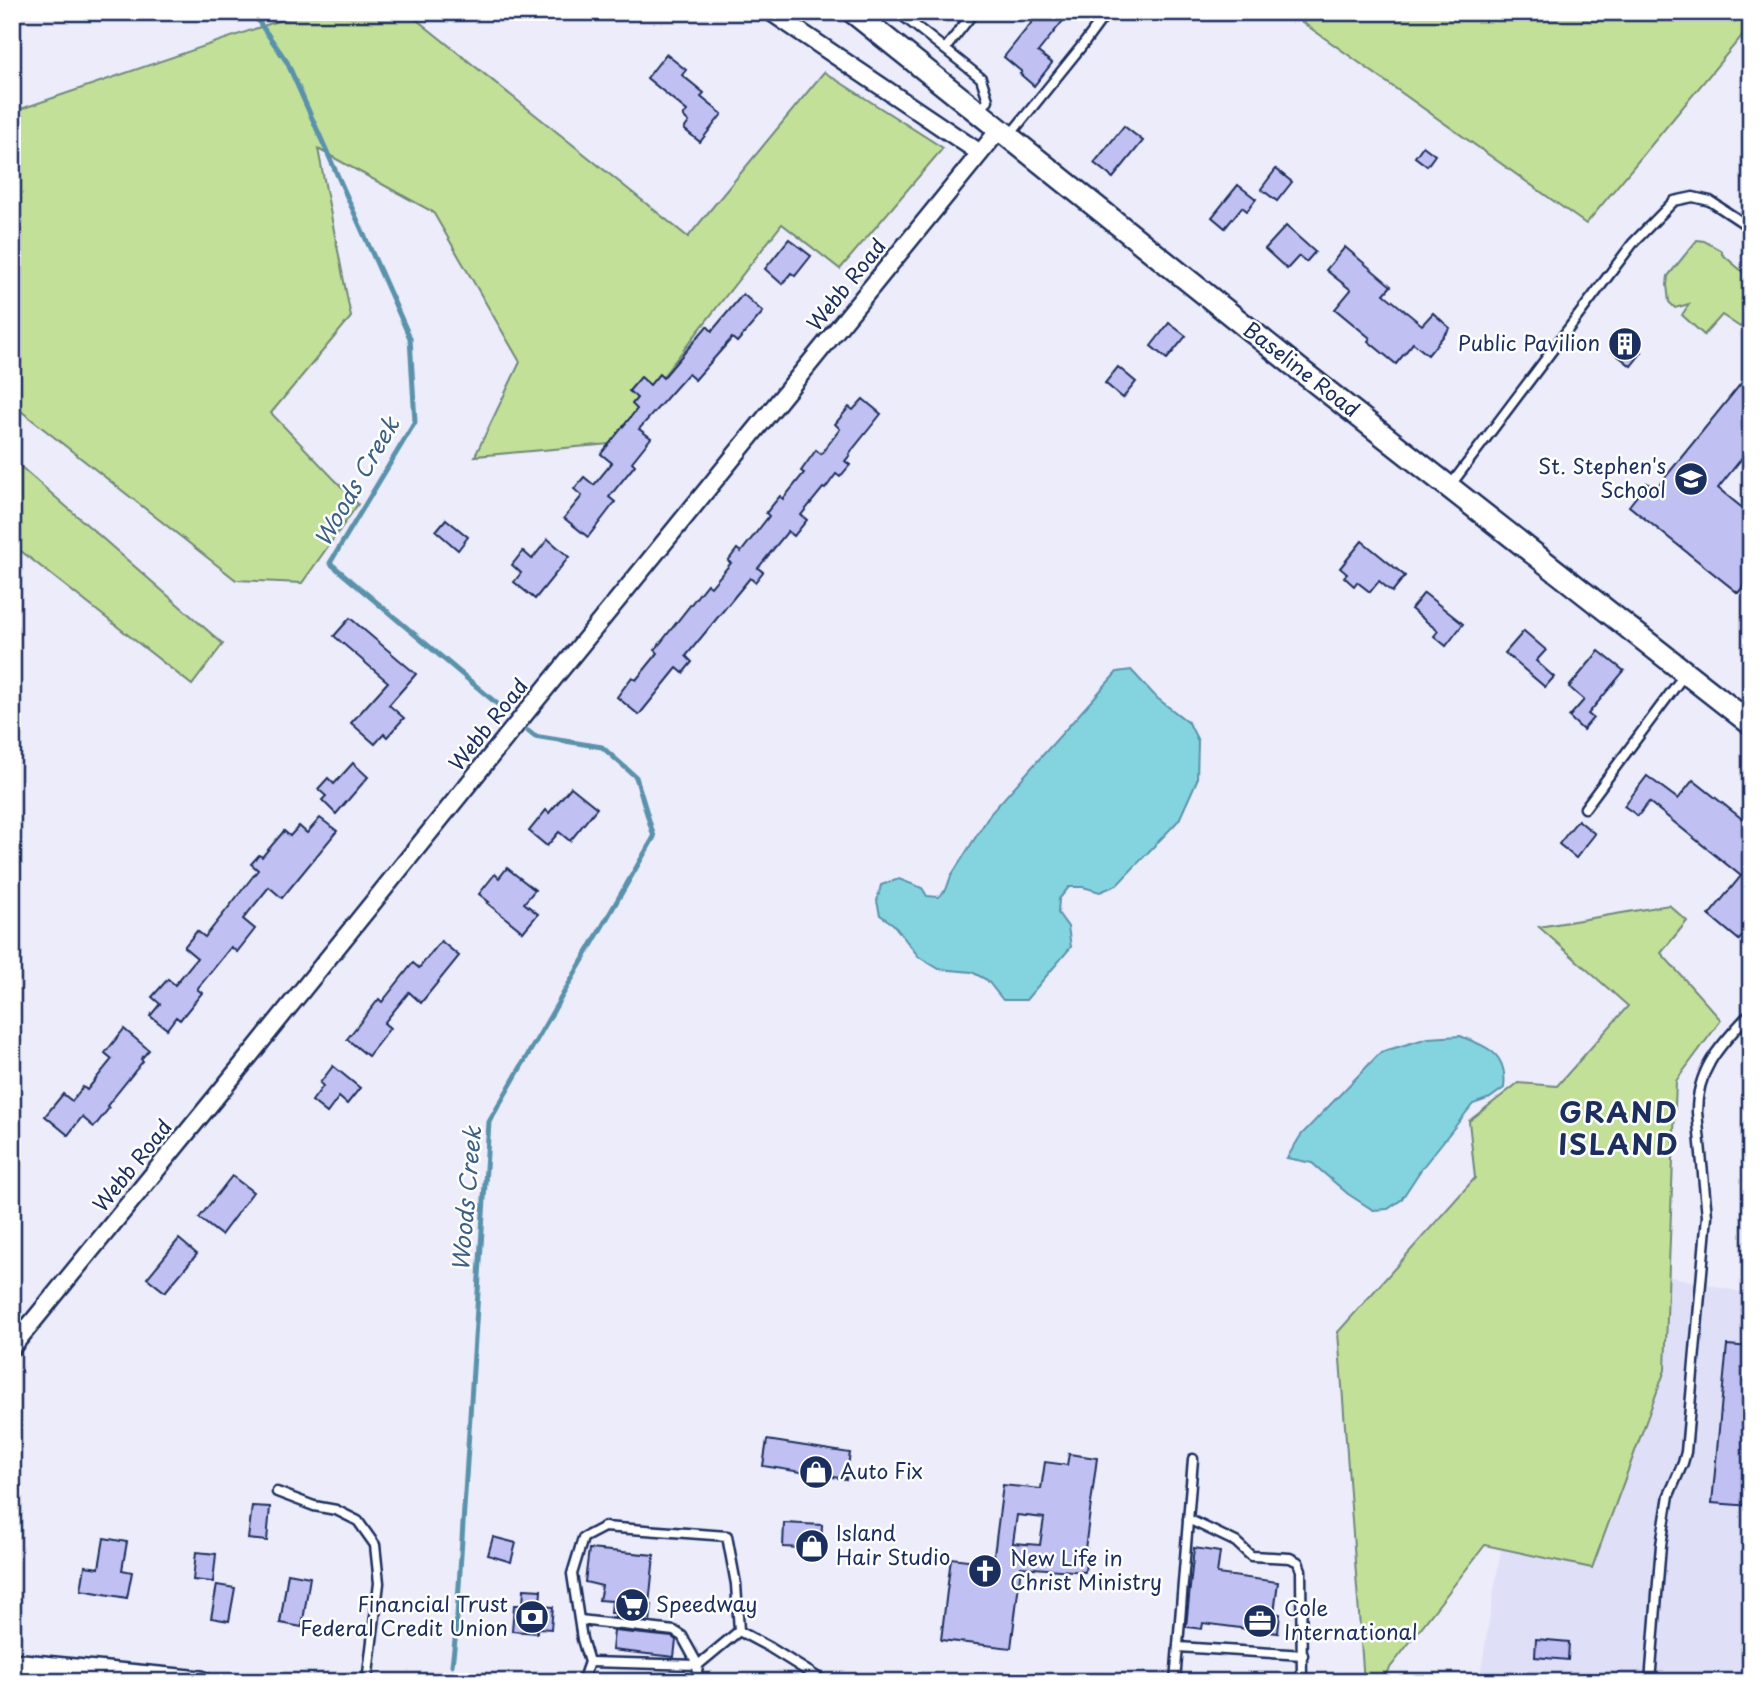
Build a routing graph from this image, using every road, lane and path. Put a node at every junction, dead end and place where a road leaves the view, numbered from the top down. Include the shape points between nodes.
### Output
1 (771, 12) edge
2 (853, 12) edge
3 (974, 12) edge
4 (1107, 12) edge
5 (903, 14) edge
6 (945, 49) junction
7 (978, 113) junction
8 (1003, 134) junction
9 (980, 153) junction
10 (1751, 228) edge
11 (1450, 486) junction
12 (1686, 673) junction
13 (1746, 717) edge
14 (1586, 808) dead end
15 (1751, 1012) edge
16 (12, 1347) edge
17 (1193, 1459) dead end
18 (277, 1492) dead end
19 (1188, 1519) junction
20 (580, 1620) junction
21 (739, 1631) junction
22 (1178, 1647) junction
23 (1303, 1655) junction
24 (589, 1662) junction
25 (12, 1664) edge
26 (698, 1665) junction
27 (201, 1682) edge
28 (367, 1682) edge
29 (582, 1682) edge
30 (696, 1682) edge
31 (825, 1682) edge
32 (1175, 1682) edge
33 (1302, 1682) edge
34 (1650, 1682) edge

1 - 9 street
2 - 7 street, Baseline Road
3 - 6 lane
4 - 8 lane
5 - 6 lane
6 - 7 lane via 981,78 988,100
7 - 8 street, Baseline Road
8 - 9 street, Webb Road
8 - 11 street, Baseline Road
9 - 16 street, Webb Road
10 - 11 lane via 1710,201 1693,197 1674,201 1633,243
11 - 12 street, Baseline Road
12 - 13 street, Baseline Road
12 - 14 lane
15 - 34 lane via 1709,1062 1697,1096 1707,1216 1686,1452 1669,1495 1661,1545
17 - 19 lane
18 - 28 lane via 347,1515 358,1521 375,1545 379,1583
19 - 22 lane
19 - 23 lane via 1236,1542 1251,1556 1298,1562
20 - 21 lane via 572,1574 583,1538 604,1527 727,1536
20 - 24 lane
20 - 26 lane via 674,1631 682,1636
21 - 26 lane
21 - 31 lane
22 - 23 lane
22 - 32 lane
23 - 33 lane
24 - 26 lane
24 - 29 lane
25 - 27 street
26 - 30 lane

